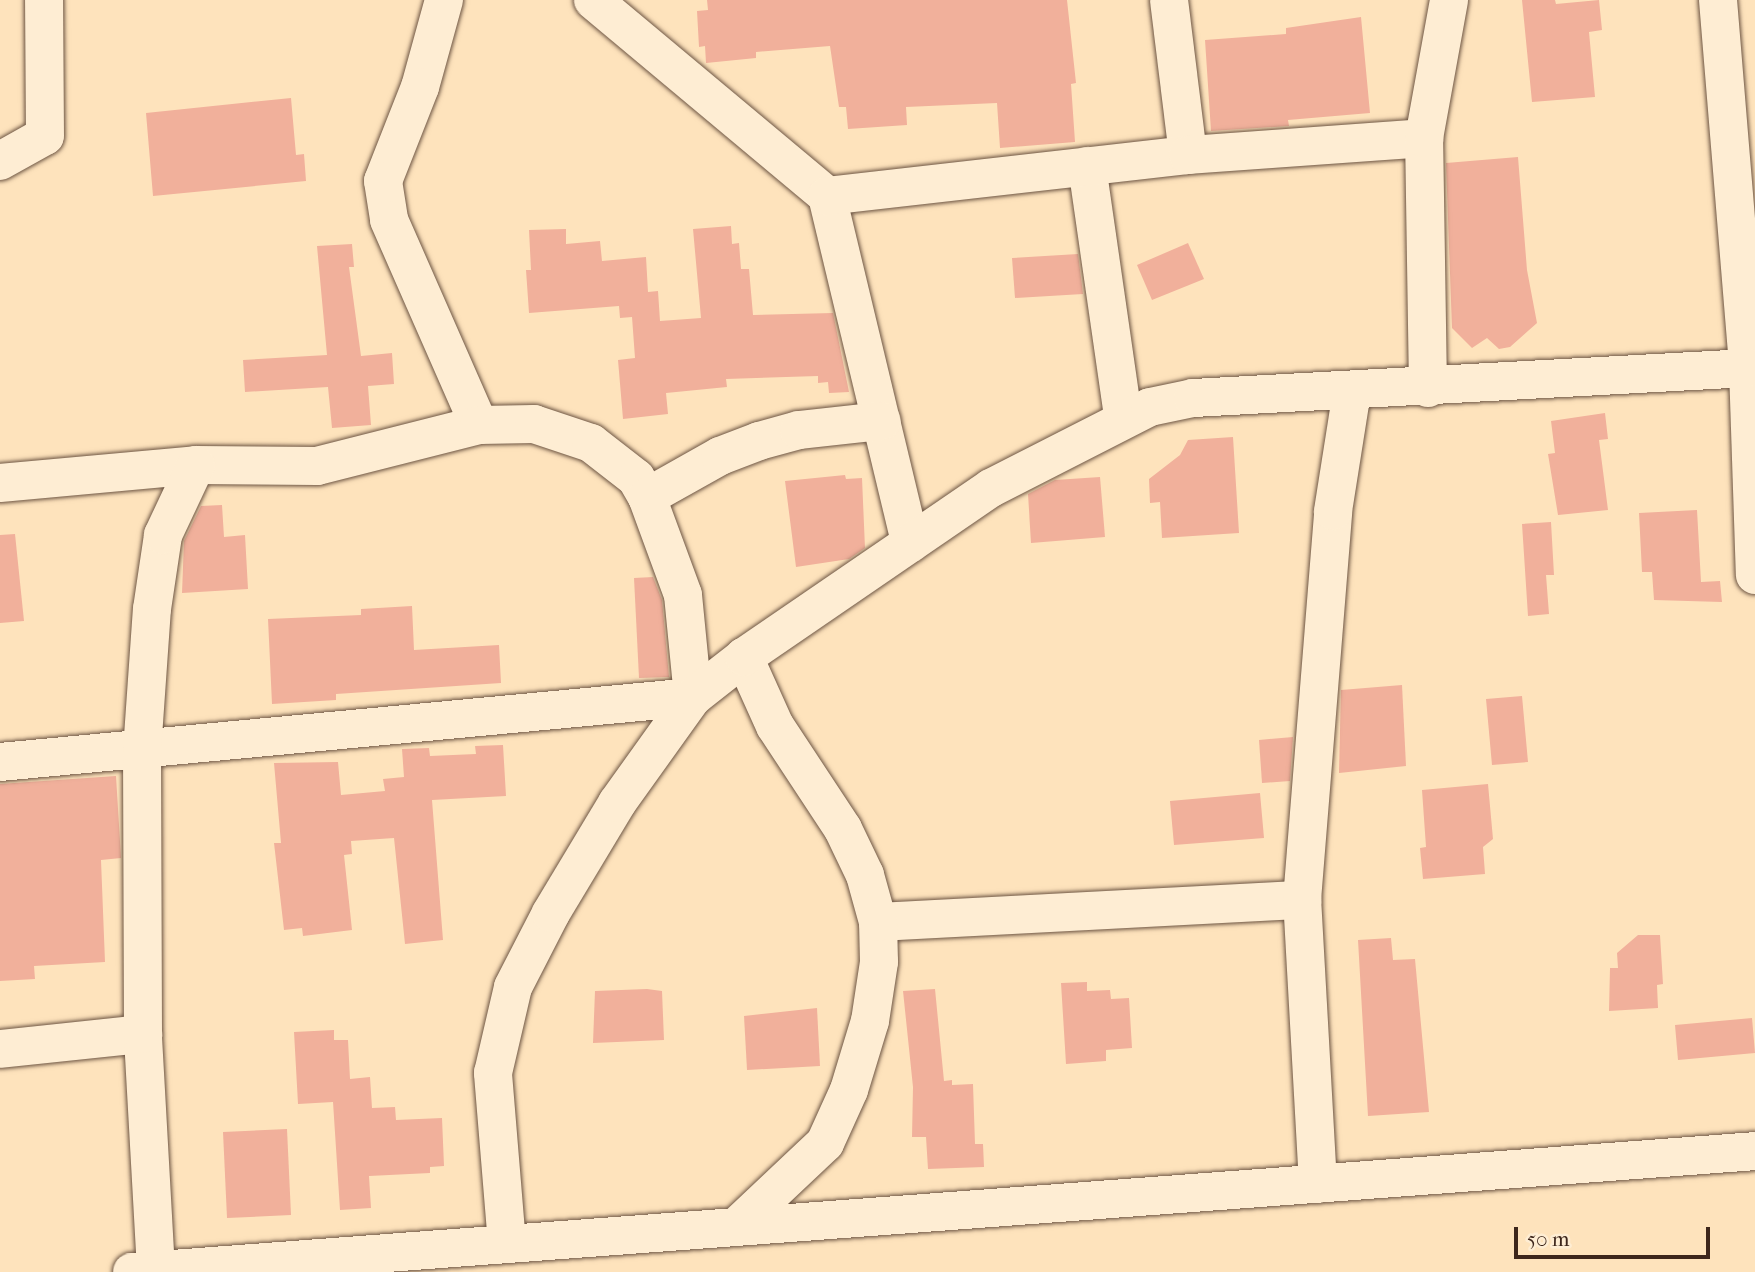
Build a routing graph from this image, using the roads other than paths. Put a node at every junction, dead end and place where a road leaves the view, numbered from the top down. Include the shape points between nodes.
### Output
1 (44, 0) edge
2 (444, 0) edge
3 (593, 0) edge
4 (1169, 0) edge
5 (1449, 0) edge
6 (1717, 0) edge
7 (1424, 138) junction
8 (1188, 155) junction
9 (0, 161) edge
10 (1087, 166) junction
11 (827, 196) junction
12 (1748, 368) junction
13 (1428, 388) junction
14 (1352, 391) junction
15 (1122, 417) junction
16 (882, 421) junction
17 (479, 425) junction
18 (196, 465) junction
19 (0, 483) edge
20 (1752, 490) edge
21 (647, 497) junction
22 (910, 543) junction
23 (1755, 575) edge
24 (744, 657) junction
25 (693, 697) junction
26 (142, 751) junction
27 (0, 762) edge
28 (1302, 900) junction
29 (878, 922) junction
30 (144, 1034) junction
31 (0, 1049) edge
32 (1755, 1151) edge
33 (1318, 1184) junction
34 (737, 1226) junction
35 (505, 1258) edge
36 (144, 1271) edge

1 - 9 street via 45,135
2 - 17 street via 420,87 383,181 389,219
3 - 11 street
4 - 8 street
5 - 7 street
6 - 12 street
7 - 8 street
7 - 13 street
8 - 10 street
10 - 11 street
10 - 15 street
11 - 16 street
12 - 13 street
12 - 20 street
13 - 14 street
14 - 15 street via 1193,398
14 - 28 street via 1333,511
15 - 22 street via 991,488
16 - 21 street via 841,424 759,441 720,456
16 - 22 street
17 - 18 street via 317,466
17 - 21 street via 534,424 591,443 636,478
18 - 19 street
18 - 26 street via 163,535 152,609
20 - 23 street
21 - 25 street via 683,595
22 - 24 street
24 - 25 street
24 - 29 street via 775,726 843,829 865,875
25 - 26 street
25 - 35 street via 617,803 513,987 493,1073
26 - 27 street
26 - 30 street
28 - 29 street
28 - 33 street
29 - 34 street via 879,962 870,1021 849,1090 825,1143
30 - 31 street
30 - 36 street
32 - 33 street
33 - 34 street
34 - 35 street
35 - 36 street via 462,1247

